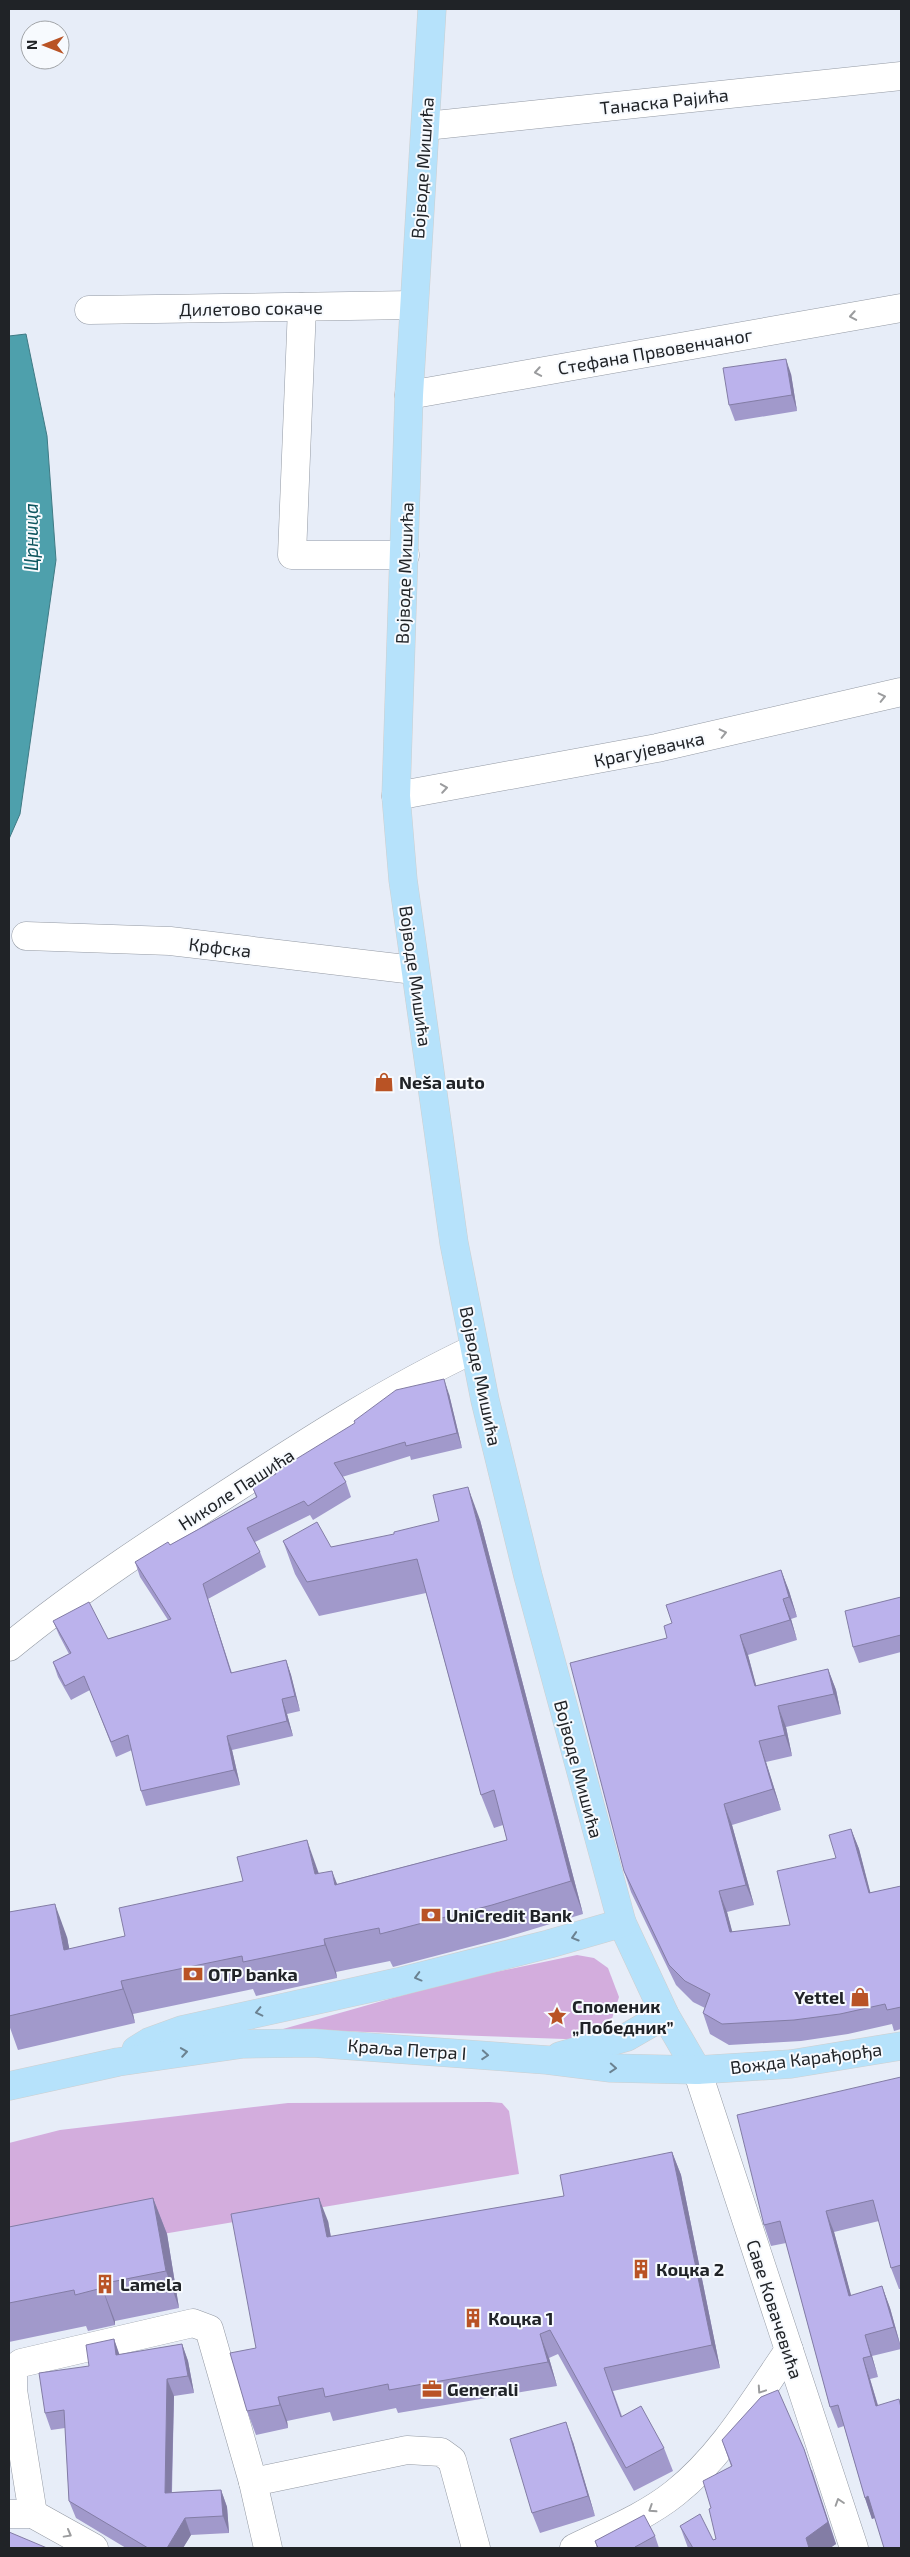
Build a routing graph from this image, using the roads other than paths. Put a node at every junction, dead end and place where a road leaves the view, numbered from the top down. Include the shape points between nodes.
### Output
1 (432, 9) edge
2 (901, 76) edge
3 (426, 126) junction
4 (413, 305) junction
5 (302, 307) junction
6 (901, 308) edge
7 (90, 310) dead end
8 (409, 394) junction
9 (404, 555) junction
10 (901, 692) edge
11 (396, 796) junction
12 (26, 936) dead end
13 (414, 970) junction
14 (474, 1349) junction
15 (9, 1647) edge
16 (622, 1923) junction
17 (665, 2015) junction
18 (901, 2046) edge
19 (547, 2060) junction
20 (118, 2062) junction
21 (697, 2070) junction
22 (9, 2086) edge
23 (789, 2350) junction
24 (11, 2390) edge
25 (253, 2482) junction
26 (21, 2514) edge
27 (94, 2548) edge
28 (268, 2548) edge
29 (476, 2548) edge
30 (574, 2548) edge
31 (854, 2548) edge

1 - 3 main road, Војводе Мишића
2 - 3 street, Танаска Рајића
3 - 4 main road, Војводе Мишића
4 - 5 street, Дилетово сокаче
4 - 8 main road, Војводе Мишића
5 - 7 street, Дилетово сокаче
5 - 9 street via 292,554
6 -> 8 street, Стефана Првовенчаног
8 - 9 main road, Војводе Мишића
9 - 11 main road, Војводе Мишића
11 -> 10 street, Крагујевачка via 657,748
11 - 13 main road, Војводе Мишића via 400,863
12 - 13 street, Крфска via 170,941
13 - 14 main road, Војводе Мишића via 454,1243
14 - 15 street, Николе Пашића via 386,1393 265,1469 61,1606
14 - 16 main road, Војводе Мишића via 528,1576
16 - 17 main road
16 -> 20 main road, Краља Петра I via 398,1982 182,2030 149,2042
17 - 19 main road via 627,2037
17 - 21 main road
18 - 21 main road, Вожда Карађорђа via 791,2064
20 -> 19 main road, Краља Петра I via 243,2044 281,2043
19 -> 21 main road, Краља Петра I via 611,2068
20 - 22 main road, Краља Петра I
21 - 23 street, Саве Ковачевића
23 -> 30 street via 743,2419 676,2493 648,2512
31 -> 23 street, Саве Ковачевића
24 - 25 street via 13,2369 21,2363 193,2323 209,2329
24 - 26 street
25 - 28 street
25 - 29 street via 407,2450 441,2452 452,2460
26 -> 27 street

